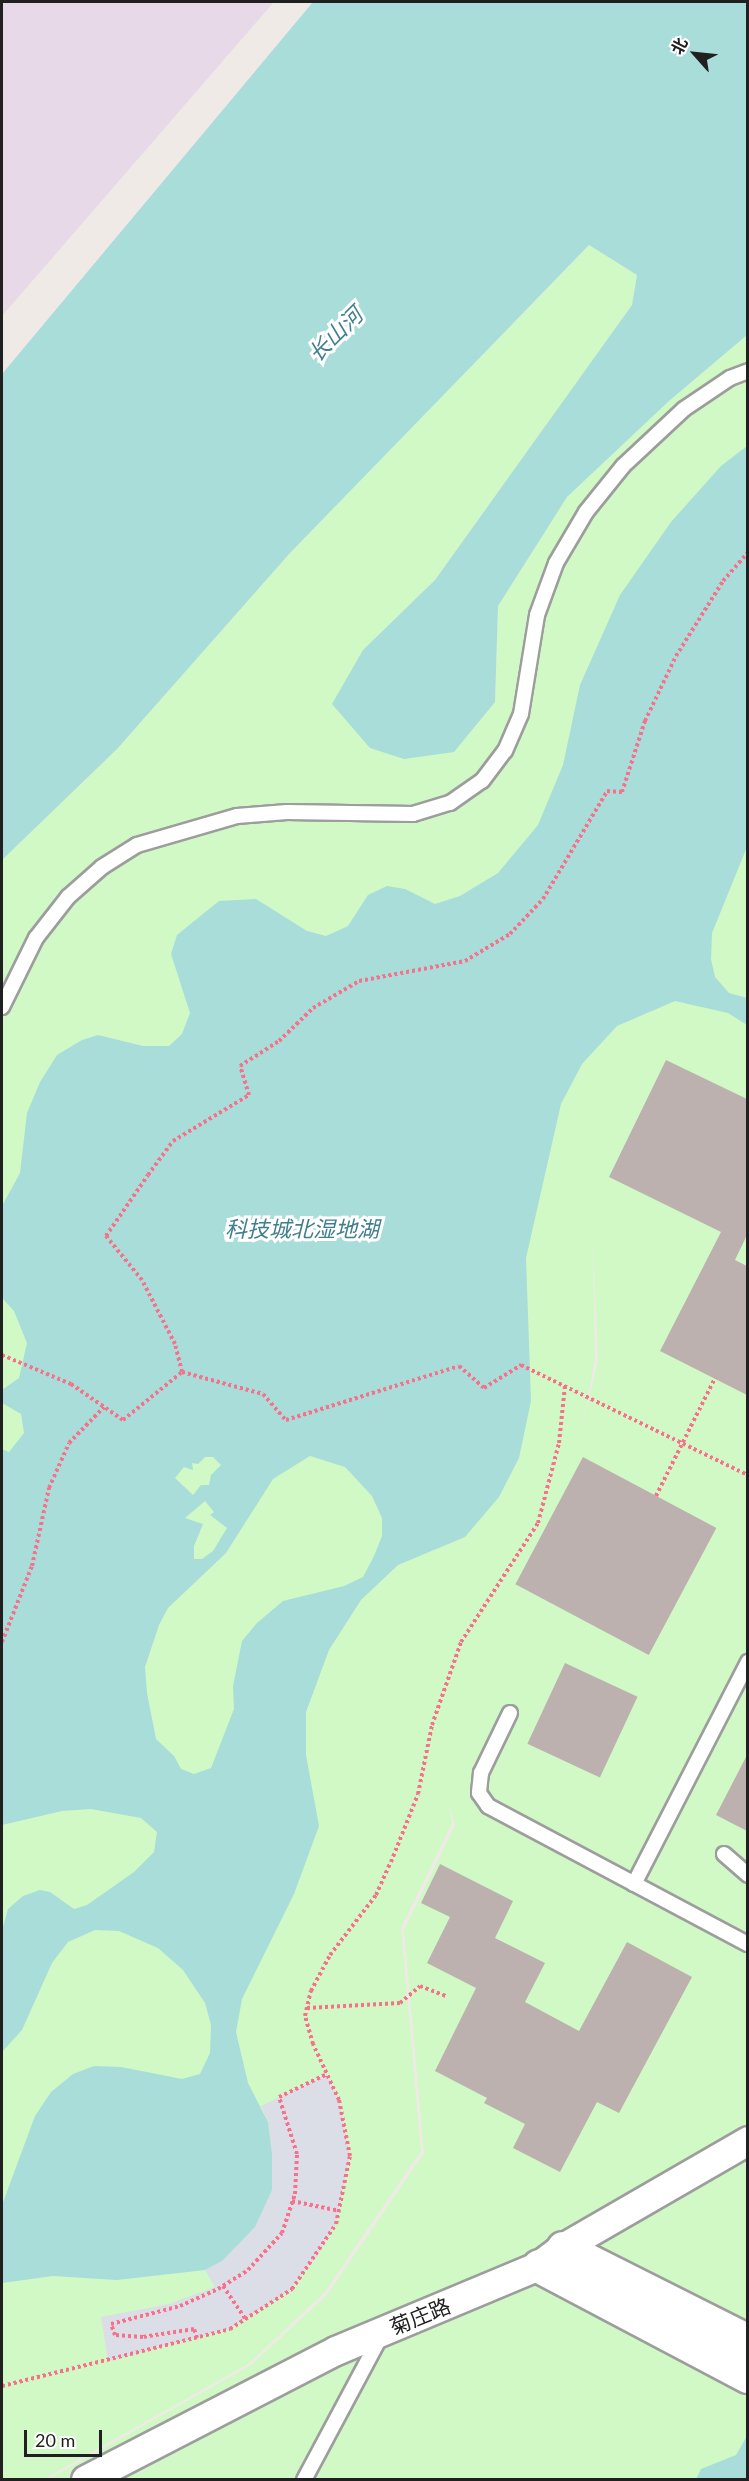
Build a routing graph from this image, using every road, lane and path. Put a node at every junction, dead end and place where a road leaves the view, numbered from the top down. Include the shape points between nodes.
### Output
1 (747, 371) edge
2 (747, 552) edge
3 (2, 1007) edge
4 (2, 1355) edge
5 (182, 1372) junction
6 (715, 1378) dead end
7 (565, 1386) junction
8 (104, 1407) junction
9 (682, 1443) junction
10 (747, 1475) edge
11 (656, 1496) dead end
12 (2, 1642) edge
13 (747, 1662) edge
14 (510, 1713) dead end
15 (724, 1854) dead end
16 (747, 1875) edge
17 (634, 1884) junction
18 (747, 1944) edge
19 (446, 1996) dead end
20 (307, 2008) junction
21 (327, 2074) junction
22 (747, 2141) edge
23 (292, 2201) junction
24 (340, 2211) junction
25 (551, 2257) junction
26 (223, 2286) junction
27 (246, 2320) junction
28 (385, 2330) junction
29 (197, 2338) junction
30 (710, 2339) junction
31 (747, 2341) edge
32 (747, 2376) edge
33 (2, 2386) edge
34 (86, 2480) edge
35 (304, 2480) edge

1 - 3 lane via 684,409 623,466 586,512 556,563 537,615 521,714 506,751 482,781 450,803 413,814 287,812 237,816 137,845 102,867 68,897 36,938
2 - 5 path via 723,581 676,656 645,720 622,792 607,791 543,899 510,934 465,961 359,981 313,1008 279,1041 240,1066 249,1095 173,1141 148,1175 106,1236 142,1280 174,1344
4 - 8 path via 71,1384
5 - 7 path via 263,1394 286,1420 459,1366 484,1388 521,1365
5 - 8 path via 123,1420
6 - 9 path
7 - 9 path
7 - 20 path via 559,1443 538,1523 461,1642 432,1725 418,1794 391,1862 376,1895 330,1954
8 - 12 path via 69,1443 49,1488 32,1566
9 - 10 path
9 - 11 path
13 - 17 lane
14 - 17 lane via 481,1773 480,1792 488,1806
15 - 16 lane
17 - 18 lane
19 - 20 path via 420,1986 400,2002
20 - 21 path via 305,2016 313,2044
21 - 23 path via 279,2097 297,2154
21 - 24 path via 339,2100 350,2156
22 - 25 street, 菊庄路
23 - 24 path
23 - 26 path via 282,2233 248,2270
24 - 27 path via 316,2259 292,2289
25 - 28 street, 菊庄路
25 - 30 street
26 - 27 path
26 - 29 path via 180,2306 111,2324 115,2335 144,2337 194,2329
27 - 29 path
28 - 34 street, 菊庄路 via 336,2351
28 - 35 lane
29 - 33 path
30 - 31 street
30 - 32 street

